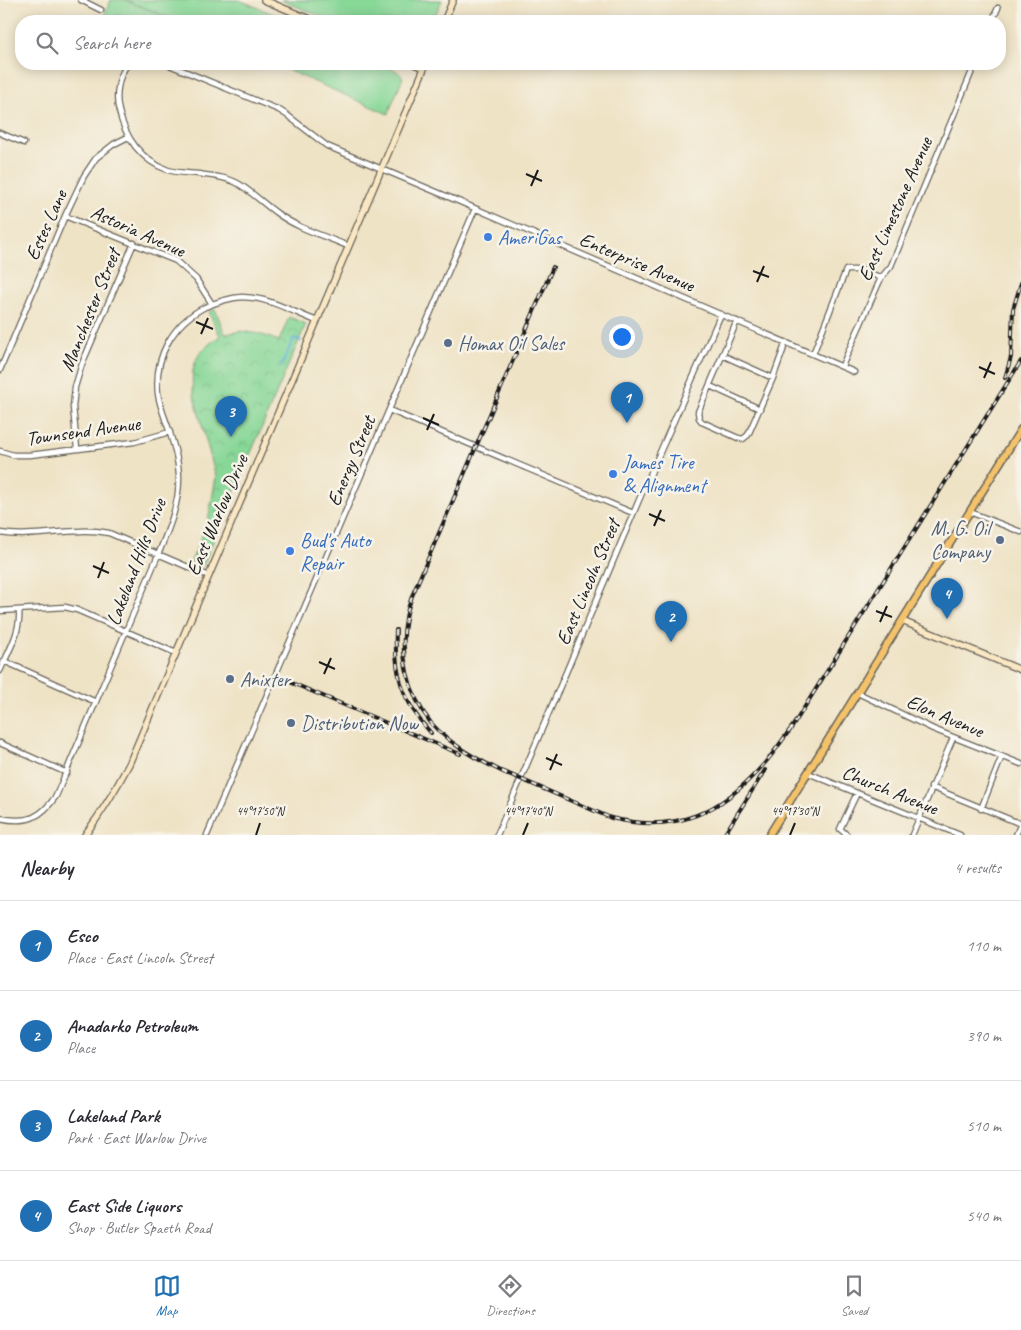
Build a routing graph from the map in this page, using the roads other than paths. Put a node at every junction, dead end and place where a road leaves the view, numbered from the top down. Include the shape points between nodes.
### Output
1 (81, 0) edge
2 (264, 0) edge
3 (453, 0) edge
4 (998, 8) dead end
5 (101, 10) dead end
6 (300, 15) edge
7 (447, 15) edge
8 (995, 15) edge
9 (124, 70) edge
10 (182, 70) edge
11 (423, 70) edge
12 (973, 70) edge
13 (0, 133) edge
14 (128, 137) junction
15 (24, 143) dead end
16 (380, 169) junction
17 (475, 209) junction
18 (65, 216) junction
19 (134, 243) junction
20 (348, 246) junction
21 (881, 278) junction
22 (212, 304) junction
23 (721, 314) junction
24 (736, 320) junction
25 (317, 321) junction
26 (786, 342) junction
27 (813, 354) junction
28 (722, 355) junction
29 (842, 366) junction
30 (0, 370) edge
31 (854, 372) dead end
32 (773, 378) junction
33 (710, 386) junction
34 (760, 409) junction
35 (389, 410) junction
36 (1021, 429) edge
37 (170, 432) junction
38 (77, 449) junction
39 (0, 451) edge
40 (970, 512) junction
41 (633, 514) junction
42 (1021, 532) edge
43 (0, 533) edge
44 (158, 555) junction
45 (209, 576) junction
46 (0, 611) edge
47 (18, 611) junction
48 (902, 621) junction
49 (126, 632) junction
50 (176, 653) junction
51 (4, 661) junction
52 (1021, 670) edge
53 (0, 671) edge
54 (858, 693) junction
55 (96, 702) junction
56 (953, 738) junction
57 (0, 743) edge
58 (1002, 756) junction
59 (1021, 764) edge
60 (67, 773) junction
61 (808, 773) junction
62 (932, 788) junction
63 (857, 793) junction
64 (981, 809) junction
65 (0, 818) edge
66 (919, 818) junction
67 (1021, 824) edge
68 (85, 835) edge
69 (207, 835) edge
70 (497, 835) edge
71 (769, 835) edge
72 (847, 835) edge
73 (912, 835) edge
74 (960, 835) edge
75 (1016, 835) edge

1 - 5 street
2 - 6 street
3 - 7 street
4 - 8 street
9 - 14 street via 118,90 118,106
10 - 16 street, Enterprise Avenue via 278,110 327,146
11 - 16 street, East Warlow Drive
12 - 21 street, East Limestone Avenue via 891,266
13 - 15 street
14 - 18 street, Estes Lane via 96,158
14 - 20 street via 146,158 158,165 238,184 290,222
16 - 17 street, Enterprise Avenue
16 - 20 street, East Warlow Drive
17 - 23 street, Enterprise Avenue
17 - 35 street, Energy Street
18 - 19 street, Astoria Avenue
18 - 30 street, Estes Lane
19 - 22 street, Astoria Avenue via 176,261 196,279
19 - 38 street, Manchester Street via 74,387
20 - 25 street, East Warlow Drive
21 - 27 street via 864,270 846,270
21 - 29 street, East Limestone Avenue
22 - 25 street, Lakeland Hills Drive via 243,297 258,299
22 - 37 street, Lakeland Hills Drive via 179,326 161,359 158,395
23 - 24 street, Enterprise Avenue
23 - 41 street, East Lincoln Street
24 - 26 street, Enterprise Avenue
24 - 28 street
25 - 45 street, East Warlow Drive
26 - 27 street, Enterprise Avenue
26 - 32 street
27 - 29 street, Enterprise Avenue
28 - 32 street
28 - 33 street
29 - 31 street, Enterprise Avenue
32 - 34 street
33 - 34 street
33 - 34 street via 698,412 702,422 743,439
35 - 41 street
35 - 69 street, Energy Street
36 - 40 main road
37 - 38 street, Townsend Avenue via 134,442
37 - 44 street, Lakeland Hills Drive via 177,461 178,497
38 - 39 street, Townsend Avenue via 30,455
40 - 42 street
40 - 48 main road
41 - 70 street, East Lincoln Street
43 - 44 street via 26,535 97,531 109,533
44 - 45 street
44 - 49 street, Lakeland Hills Drive
45 - 50 street, East Warlow Drive
46 - 47 street
47 - 49 street via 65,607
47 - 51 street via 16,634
48 - 52 street
48 - 54 main road
49 - 50 street
49 - 55 street, Lakeland Hills Drive
50 - 68 street, East Warlow Drive via 116,790
51 - 53 street
51 - 55 street
54 - 56 street, Elon Avenue
54 - 61 main road
55 - 60 street, Lakeland Hills Drive
56 - 58 street, Elon Avenue
56 - 62 street
57 - 60 street
58 - 59 street, Elon Avenue
58 - 64 street
60 - 65 street, Lakeland Hills Drive via 49,807 39,816 20,821
61 - 63 street, Church Avenue
61 - 71 main road
62 - 64 street
62 - 66 street
63 - 66 street, Church Avenue
63 - 72 street via 840,829
64 - 67 street
66 - 73 street
66 - 74 street, Church Avenue
67 - 75 street

